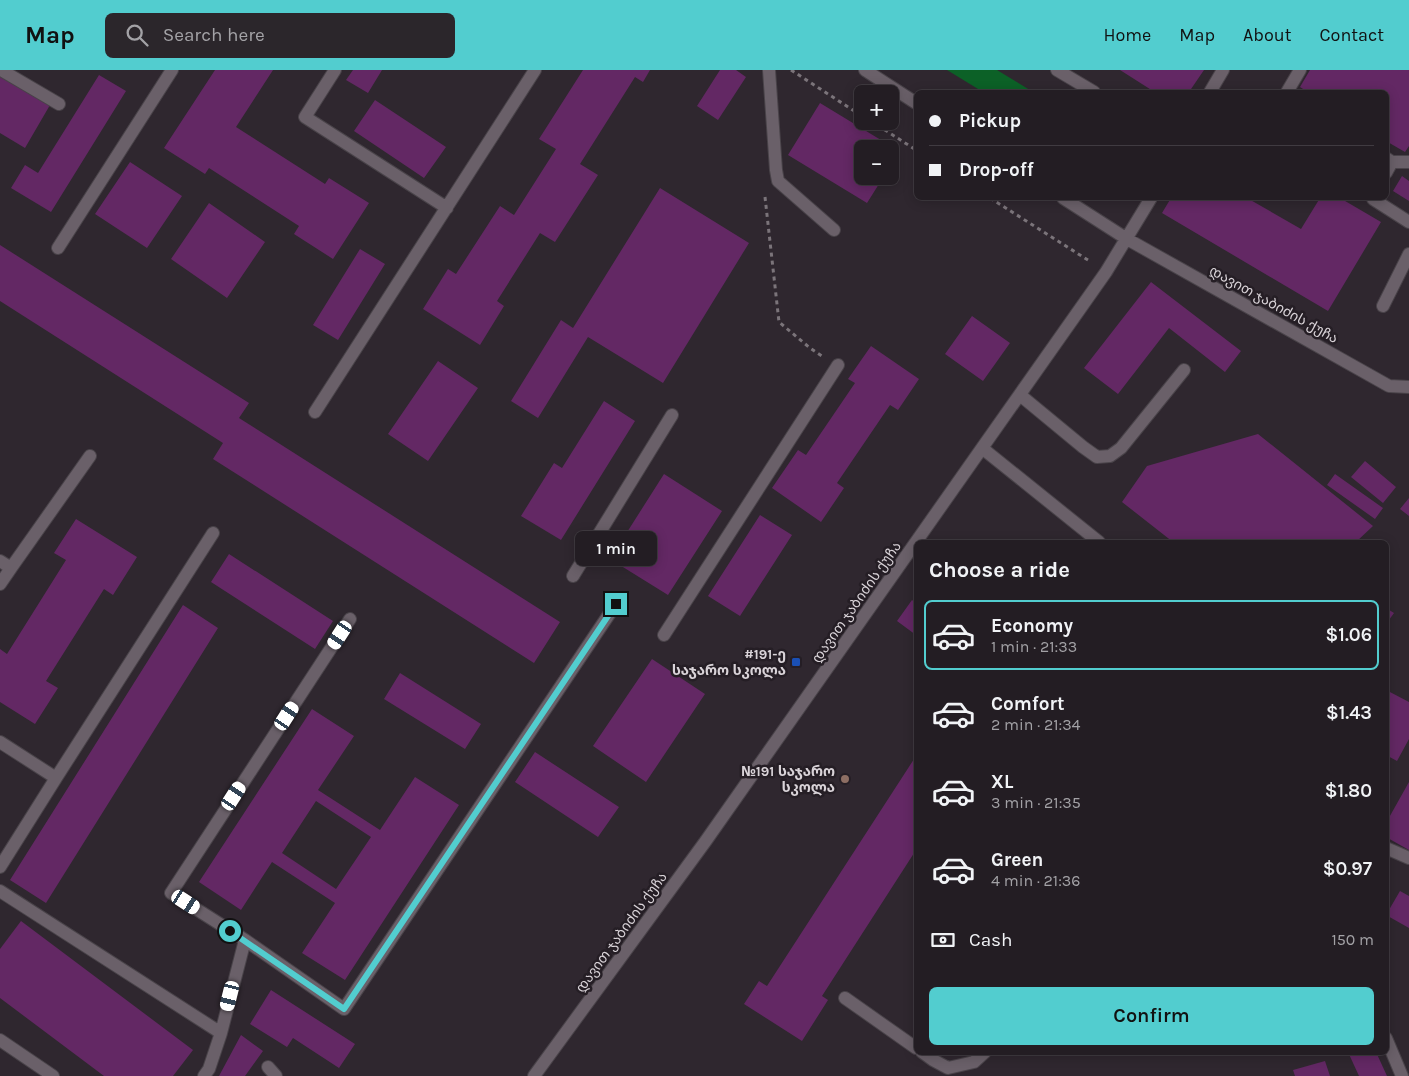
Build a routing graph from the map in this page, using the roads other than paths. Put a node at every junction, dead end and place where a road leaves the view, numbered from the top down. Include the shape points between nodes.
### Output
1 (1, 70) edge
2 (172, 70) edge
3 (335, 70) edge
4 (535, 70) edge
5 (769, 70) edge
6 (865, 70) edge
7 (1057, 70) edge
8 (1223, 70) edge
9 (1300, 70) edge
10 (1091, 90) edge
11 (1211, 90) edge
12 (1288, 90) edge
13 (914, 102) edge
14 (58, 104) dead end
15 (1409, 162) edge
16 (1389, 164) edge
17 (1066, 200) edge
18 (1150, 200) edge
19 (1375, 200) edge
20 (447, 208) junction
21 (1409, 222) edge
22 (834, 230) dead end
23 (1127, 239) junction
24 (58, 248) dead end
25 (1409, 254) edge
26 (1383, 306) dead end
27 (838, 365) dead end
28 (1184, 370) dead end
29 (1409, 387) edge
30 (1020, 395) junction
31 (315, 412) dead end
32 (672, 415) dead end
33 (982, 448) junction
34 (90, 456) dead end
35 (213, 533) dead end
36 (917, 540) edge
37 (1097, 540) edge
38 (914, 544) edge
39 (5, 564) edge
40 (573, 576) dead end
41 (0, 584) edge
42 (616, 604) dead end
43 (350, 619) dead end
44 (664, 635) dead end
45 (0, 742) edge
46 (56, 778) junction
47 (1389, 849) edge
48 (1409, 858) edge
49 (0, 867) edge
50 (0, 891) edge
51 (244, 940) junction
52 (845, 998) dead end
53 (221, 1032) junction
54 (0, 1040) edge
55 (1389, 1045) edge
56 (914, 1047) edge
57 (926, 1055) edge
58 (982, 1055) edge
59 (53, 1076) edge
60 (204, 1076) edge
61 (534, 1076) edge
62 (1402, 1076) edge

1 - 14 street
2 - 24 street
3 - 20 street via 305,118
4 - 20 street
5 - 22 street via 778,181
6 - 13 street
7 - 10 street
8 - 11 street
9 - 12 street
15 - 16 street
17 - 23 street, დავით ჯაბიძის ქუჩა
18 - 23 street
19 - 21 street
20 - 31 street
23 - 29 street, დავით ჯაბიძის ქუჩა via 1389,386
23 - 30 street, დავით ჯაბიძის ქუჩა
25 - 26 street
27 - 44 street
28 - 30 street via 1121,448 1110,456 1090,452
30 - 33 street, დავით ჯაბიძის ქუჩა
32 - 40 street
33 - 36 street, დავით ჯაბიძის ქუჩა
33 - 37 street
34 - 39 street
35 - 46 street
38 - 61 street, დავით ჯაბიძის ქუჩა via 705,842
39 - 41 street
42 - 51 street via 344,1009
43 - 51 street via 171,893
45 - 46 street
46 - 49 street
47 - 48 street
50 - 53 street
51 - 53 street
52 - 56 street
53 - 60 street
54 - 59 street
55 - 62 street
57 - 58 street via 948,1068 974,1062

